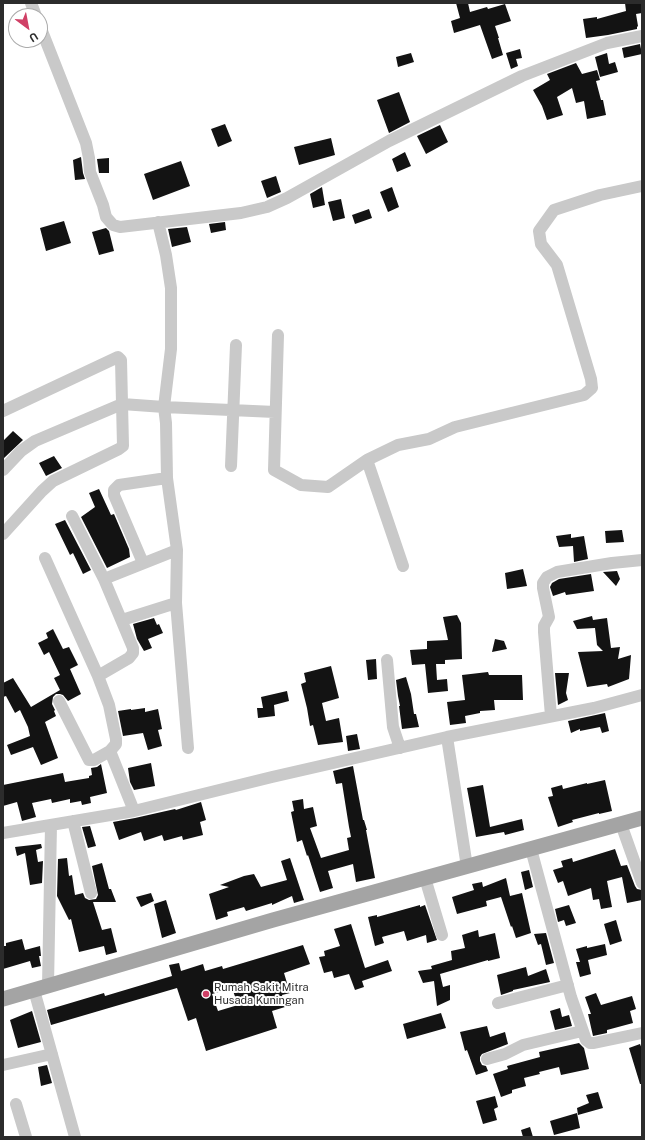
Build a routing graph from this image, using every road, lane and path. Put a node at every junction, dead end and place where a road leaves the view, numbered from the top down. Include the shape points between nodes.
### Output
1 (642, 36) edge
2 (48, 46) edge
3 (642, 186) edge
4 (158, 222) junction
5 (278, 335) dead end
6 (236, 345) dead end
7 (122, 404) junction
8 (164, 407) junction
9 (233, 410) junction
10 (3, 411) edge
11 (275, 412) junction
12 (367, 460) junction
13 (231, 466) dead end
14 (3, 470) edge
15 (167, 478) junction
16 (72, 516) dead end
17 (3, 534) edge
18 (177, 550) junction
19 (45, 558) dead end
20 (642, 560) edge
21 (143, 563) junction
22 (402, 566) dead end
23 (104, 579) junction
24 (176, 603) junction
25 (122, 620) junction
26 (387, 660) dead end
27 (98, 676) junction
28 (642, 695) edge
29 (59, 701) dead end
30 (551, 716) junction
31 (447, 737) junction
32 (188, 748) dead end
33 (400, 748) junction
34 (110, 751) junction
35 (134, 811) junction
36 (642, 818) edge
37 (73, 821) junction
38 (621, 824) junction
39 (51, 825) junction
40 (3, 833) edge
41 (531, 849) junction
42 (467, 867) junction
43 (425, 878) junction
44 (642, 883) edge
45 (91, 893) dead end
46 (442, 935) dead end
47 (568, 985) junction
48 (41, 988) junction
49 (3, 999) edge
50 (498, 1003) dead end
51 (582, 1031) junction
52 (642, 1033) edge
53 (52, 1054) junction
54 (487, 1060) dead end
55 (3, 1065) edge
56 (16, 1104) dead end
57 (26, 1137) edge
58 (75, 1137) edge

1 - 4 street via 607,43 522,76 394,138 267,207 241,213
2 - 4 street via 86,143 90,172 106,217 113,225 120,227
3 - 12 street via 600,195 554,210 539,231 541,244 557,265 592,388 584,395 455,427 429,439 398,445
4 - 8 street via 171,288 171,349
5 - 11 street
6 - 9 street
7 - 8 street
7 - 10 street via 122,362 118,357
7 - 14 street via 35,441 21,450
7 - 17 street via 121,448 53,481
8 - 9 street
8 - 15 street
9 - 11 street
9 - 13 street
11 - 12 street via 274,470 301,485 328,487
12 - 22 street
15 - 18 street
15 - 21 street via 119,485 114,490
16 - 23 street
18 - 21 street
18 - 24 street
19 - 27 street
20 - 30 street via 557,572 545,580 543,588 549,619 544,629 544,646
21 - 23 street
23 - 25 street
24 - 25 street
24 - 32 street
25 - 27 street via 133,653
26 - 33 street via 393,727
27 - 34 street via 116,739 116,744
28 - 30 street
29 - 34 street via 89,760
30 - 31 street
31 - 33 street
31 - 42 street
33 - 35 street
34 - 35 street
35 - 37 street
36 - 38 main road
37 - 39 street
37 - 45 street
38 - 41 main road
38 - 44 street
39 - 40 street
39 - 48 street
41 - 42 main road
41 - 47 street
42 - 43 main road
43 - 46 street
43 - 48 main road
47 - 50 street
47 - 51 street
48 - 49 main road
48 - 53 street
51 - 52 street via 586,1040 594,1043
51 - 54 street via 523,1045
53 - 55 street
53 - 58 street
56 - 57 street

